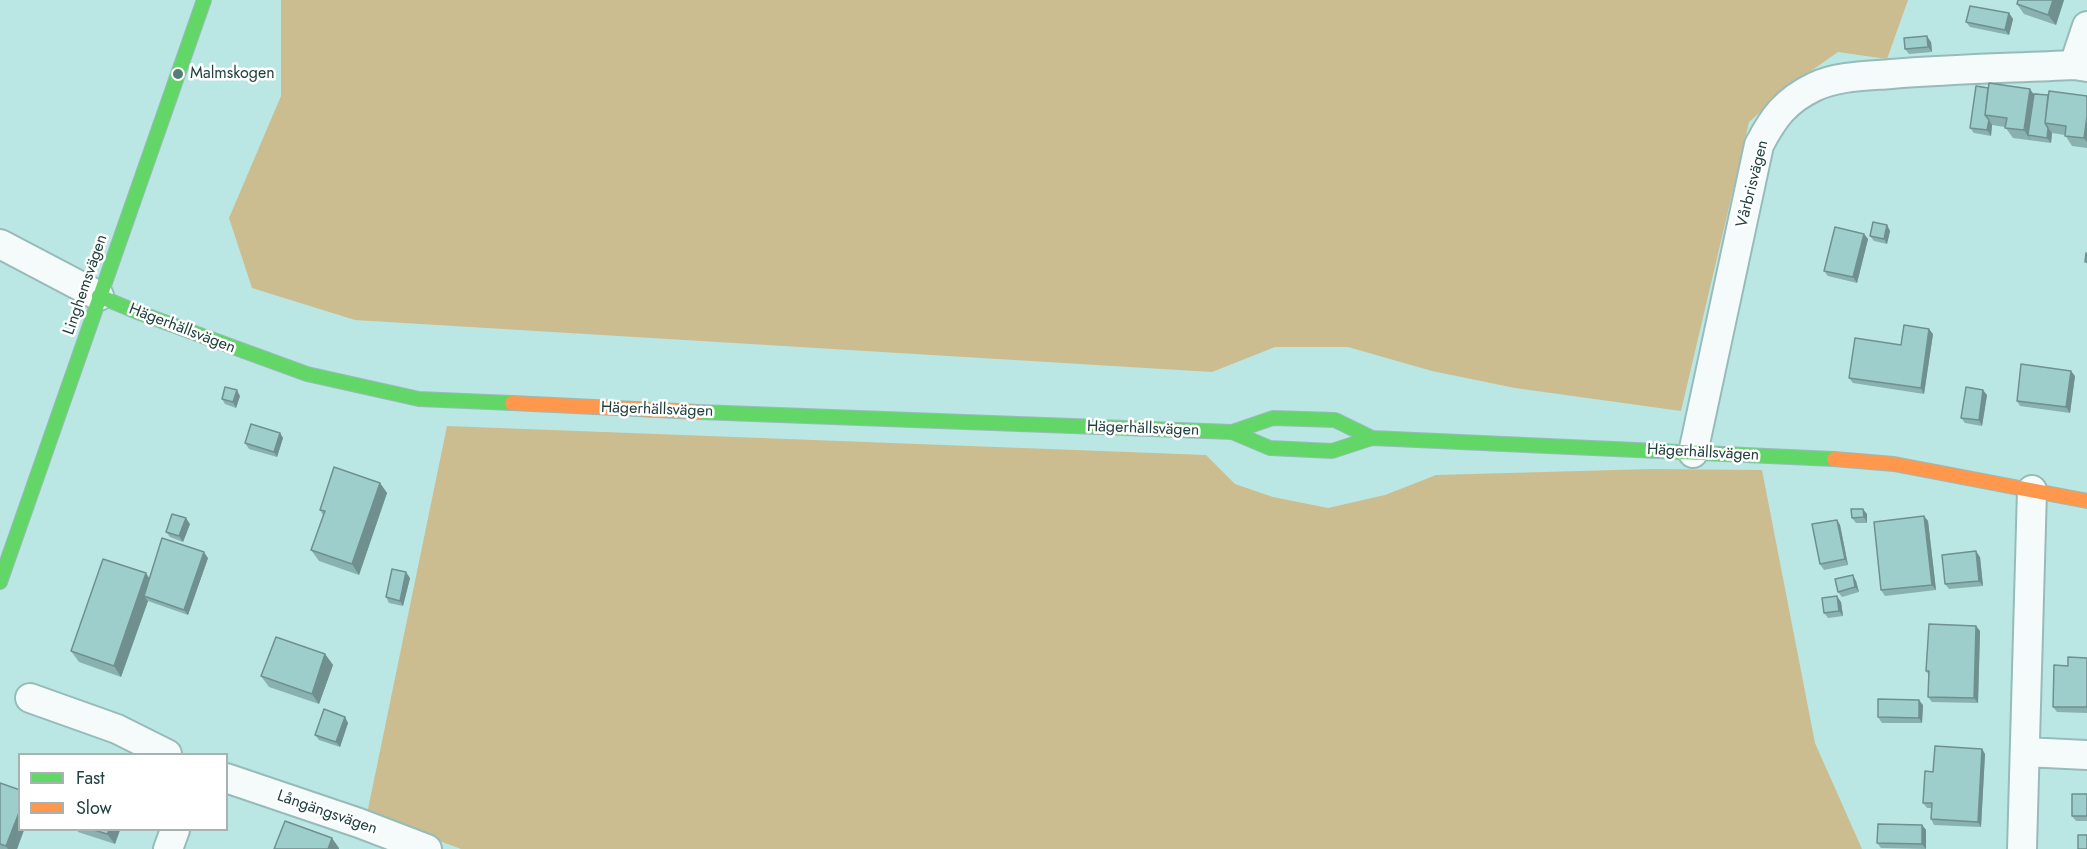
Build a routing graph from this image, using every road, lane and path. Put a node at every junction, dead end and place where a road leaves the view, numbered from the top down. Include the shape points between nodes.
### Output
1 (204, 0) edge
2 (2087, 26) edge
3 (2080, 66) edge
4 (0, 244) edge
5 (99, 296) junction
6 (1232, 432) junction
7 (1372, 438) junction
8 (1693, 453) junction
9 (2032, 490) junction
10 (2087, 501) edge
11 (0, 582) edge
12 (30, 698) dead end
13 (2025, 752) junction
14 (165, 753) edge
15 (2087, 755) edge
16 (228, 779) edge
17 (175, 831) edge
18 (168, 849) edge
19 (427, 849) edge
20 (2022, 849) edge

1 - 5 street, Linghemsvägen
2 - 3 street, Vårbrisvägen
3 - 8 street, Vårbrisvägen via 1848,78 1816,86 1786,104 1759,145
4 - 5 street
5 - 6 street, Hägerhällsvägen via 307,375 420,399
5 - 11 street, Linghemsvägen
6 - 7 street, Hägerhällsvägen via 1270,448 1332,451
6 - 7 street, Hägerhällsvägen via 1273,418 1335,420
7 - 8 street, Hägerhällsvägen
8 - 9 street, Hägerhällsvägen via 1894,464
9 - 10 street, Hägerhällsvägen
9 - 13 street
12 - 14 street via 117,729
13 - 15 street
13 - 20 street
16 - 19 street, Långängsvägen
17 - 18 street

